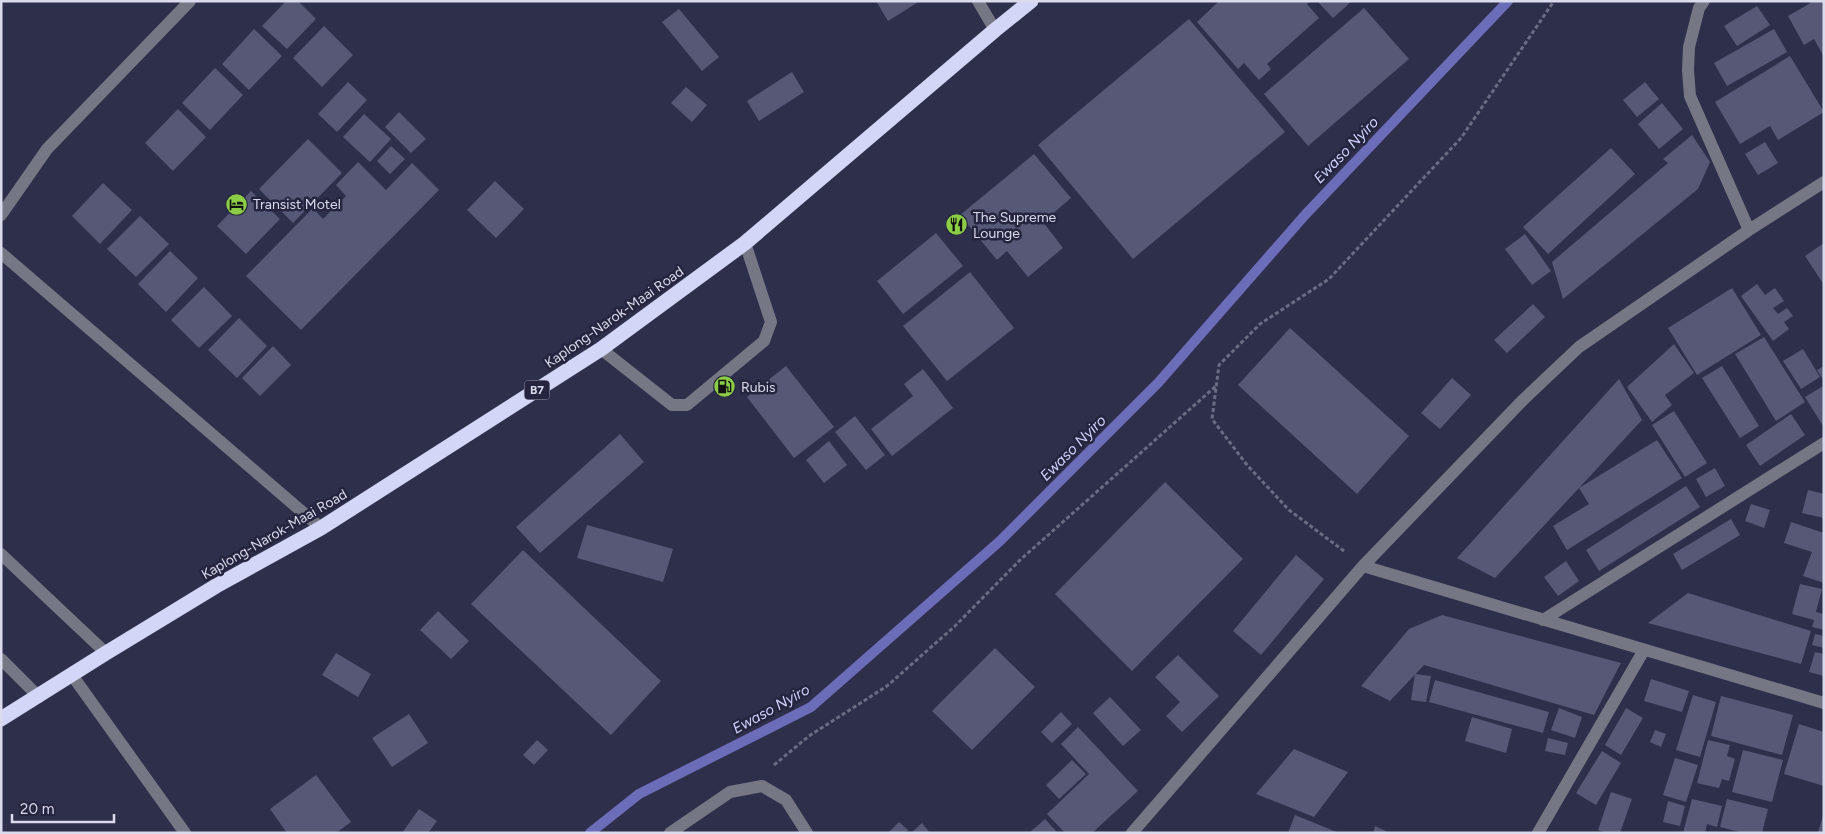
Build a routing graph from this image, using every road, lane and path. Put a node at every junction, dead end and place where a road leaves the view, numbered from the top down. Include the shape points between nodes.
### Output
1 (190, 1) edge
2 (978, 1) edge
3 (1031, 1) edge
4 (1554, 1) edge
5 (1704, 1) edge
6 (995, 30) junction
7 (1824, 182) edge
8 (1, 215) edge
9 (1749, 230) junction
10 (745, 243) junction
11 (1, 253) edge
12 (601, 349) junction
13 (1217, 386) junction
14 (1824, 443) edge
15 (321, 528) junction
16 (1, 554) edge
17 (1363, 566) junction
18 (1543, 620) junction
19 (1644, 650) junction
20 (106, 653) junction
21 (1, 659) edge
22 (72, 675) junction
23 (39, 697) junction
24 (1824, 703) edge
25 (1, 719) edge
26 (762, 786) junction
27 (1542, 832) edge
28 (185, 833) edge
29 (670, 833) edge
30 (807, 833) edge
31 (1132, 833) edge

1 - 8 street via 47,149
2 - 6 street
3 - 6 highway, Kaplong-Narok-Maai Road / B7
4 - 13 path via 1461,138 1329,279 1260,324 1219,365
5 - 9 street via 1699,8 1689,47 1690,96
6 - 10 highway, Kaplong-Narok-Maai Road / B7
7 - 9 street
9 - 17 street via 1579,347 1523,400
10 - 12 highway, Kaplong-Narok-Maai Road / B7
10 - 12 street via 771,322 764,341 687,405 672,404
11 - 15 street
12 - 15 highway, Kaplong-Narok-Maai Road / B7
13 - 17 path via 1212,419 1247,465 1289,510
13 - 26 path via 1020,560 955,626 887,686 809,736 776,762
14 - 18 street
15 - 20 highway, Kaplong-Narok-Maai Road / B7 via 216,586
16 - 20 street
17 - 18 street
17 - 31 street
18 - 19 street
19 - 24 street
19 - 27 street
20 - 22 highway, Kaplong-Narok-Maai Road / B7
21 - 23 street
22 - 23 highway, Kaplong-Narok-Maai Road / B7
22 - 28 street
23 - 25 highway, Kaplong-Narok-Maai Road / B7
26 - 29 street via 730,792
26 - 30 street via 786,800

